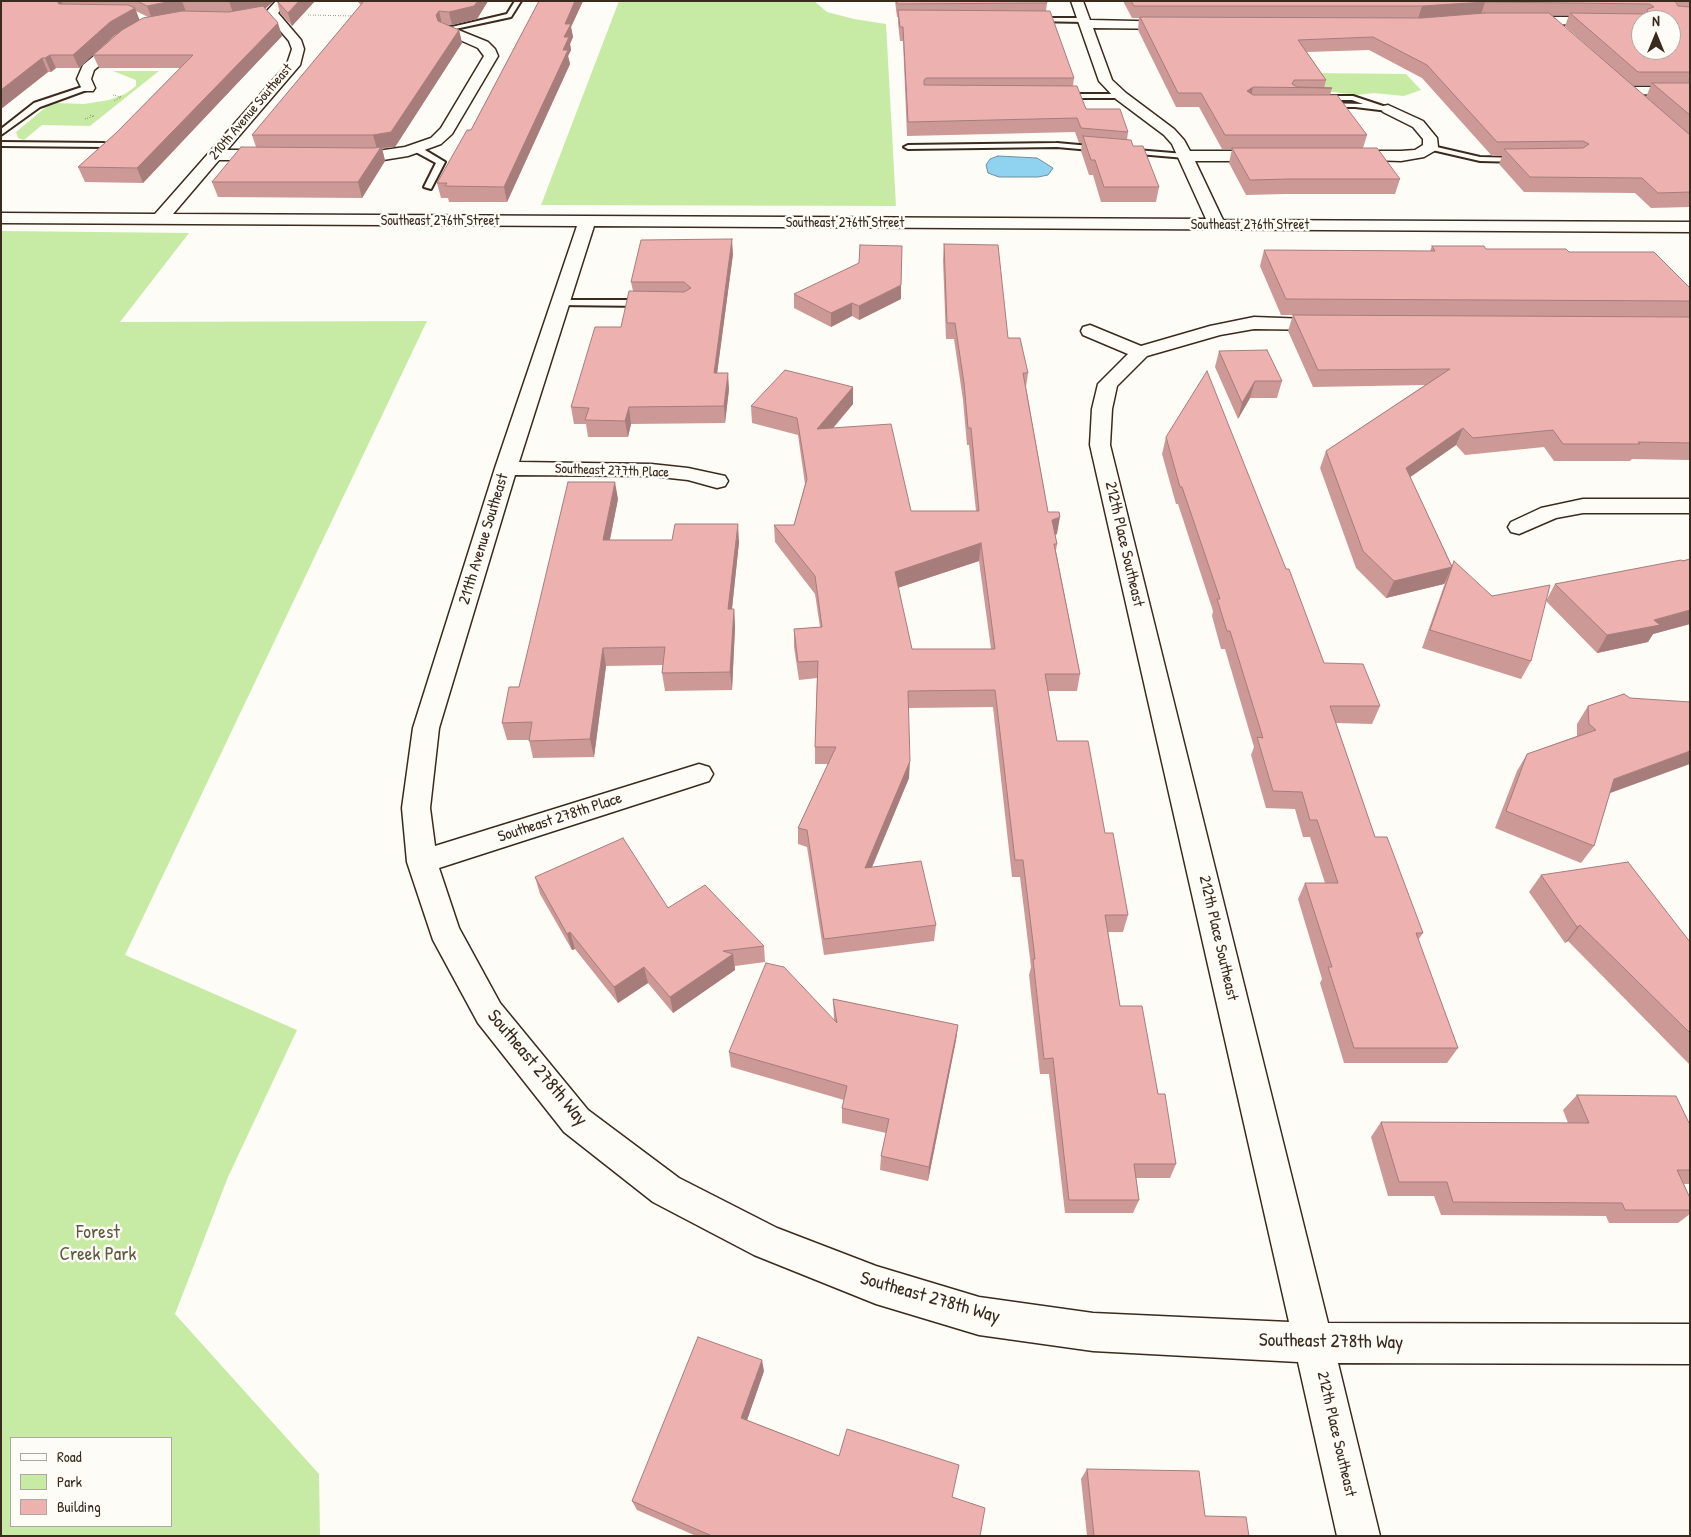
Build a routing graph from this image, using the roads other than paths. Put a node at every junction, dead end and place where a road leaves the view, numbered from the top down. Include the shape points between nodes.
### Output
1 (283, 1) edge
2 (518, 1) edge
3 (1077, 1) edge
4 (1026, 20) edge
5 (1510, 21) edge
6 (1549, 21) junction
7 (1631, 21) edge
8 (1085, 22) junction
9 (1184, 25) edge
10 (446, 29) joint
11 (135, 30) edge
12 (1563, 34) edge
13 (88, 88) joint
14 (1690, 91) edge
15 (1054, 96) edge
16 (1121, 96) junction
17 (1315, 101) edge
18 (1641, 103) edge
19 (1388, 110) joint
20 (1, 133) edge
21 (1, 144) edge
22 (104, 145) edge
23 (908, 147) dead end
24 (1431, 147) junction
25 (417, 149) junction
26 (1107, 150) edge
27 (1116, 150) edge
28 (216, 155) junction
29 (285, 156) edge
30 (331, 156) edge
31 (1186, 156) junction
32 (1283, 156) edge
33 (1332, 156) edge
34 (1530, 160) edge
35 (428, 186) dead end
36 (1, 218) edge
37 (160, 220) junction
38 (587, 222) junction
39 (1216, 225) junction
40 (1690, 227) edge
41 (560, 303) junction
42 (657, 303) edge
43 (1343, 324) edge
44 (1090, 331) dead end
45 (1140, 352) junction
46 (506, 468) junction
47 (718, 481) dead end
48 (1690, 506) edge
49 (1519, 528) dead end
50 (699, 774) dead end
51 (422, 862) junction
52 (1315, 1343) junction
53 (1690, 1344) edge
54 (1359, 1536) edge

1 - 28 street, 210th Avenue Southeast via 268,14 295,40 298,49 293,65
2 - 10 lane via 509,16
3 - 8 street
4 - 8 lane
5 - 6 street
6 - 7 street
6 - 12 street
8 - 9 street
8 - 16 street via 1106,81
10 - 25 street via 483,45 491,56 447,131 436,141
11 - 13 street via 88,68 84,79
13 - 20 lane via 37,104
14 - 18 street via 1623,88
15 - 16 lane
16 - 31 street via 1169,132
17 - 19 lane
19 - 24 street via 1418,124 1430,138
21 - 22 lane
23 - 26 lane via 1058,145
24 - 33 street via 1419,154 1401,156
24 - 34 lane via 1480,159
25 - 30 street via 377,156
25 - 35 lane via 441,162
27 - 31 lane
28 - 29 street
28 - 37 street, 210th Avenue Southeast
31 - 32 street
31 - 39 street
36 - 37 street, Southeast 276th Street
37 - 38 street, Southeast 276th Street
38 - 39 street, Southeast 276th Street
38 - 41 street, 211th Avenue Southeast
39 - 40 street, Southeast 276th Street
41 - 42 lane
41 - 46 street, 211th Avenue Southeast
43 - 45 street via 1254,323
44 - 45 street
45 - 52 street, 212th Place Southeast via 1108,384 1102,409 1100,445
46 - 47 street, Southeast 277th Place via 651,470
46 - 51 street, 211th Avenue Southeast via 426,728 416,808
48 - 49 street via 1583,506 1549,513
50 - 51 street, Southeast 278th Place
51 - 52 street, Southeast 278th Way via 444,931 489,1012 576,1121 666,1190 767,1242 876,1285 979,1316 1093,1332
52 - 53 street, Southeast 278th Way
52 - 54 street, 212th Place Southeast

